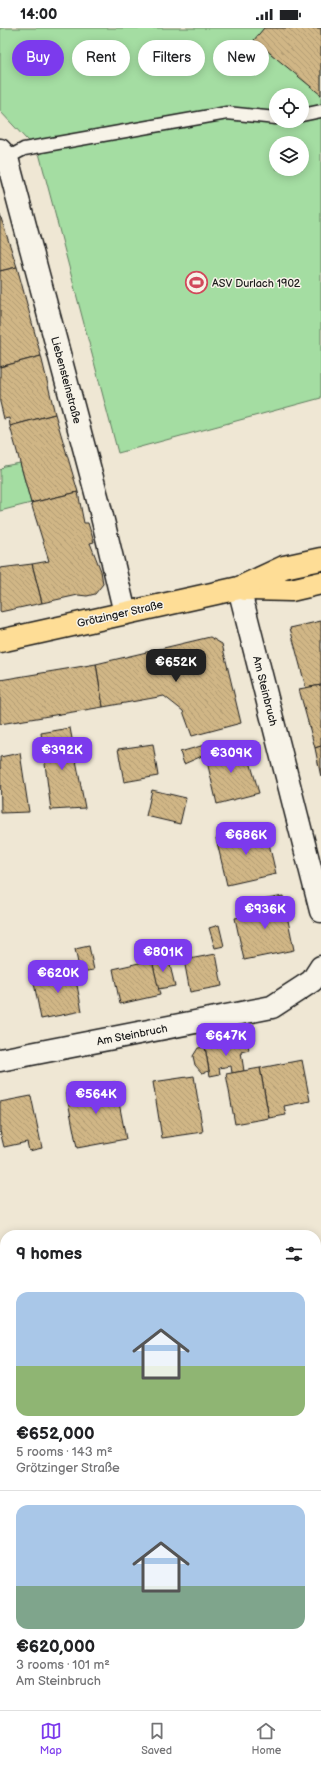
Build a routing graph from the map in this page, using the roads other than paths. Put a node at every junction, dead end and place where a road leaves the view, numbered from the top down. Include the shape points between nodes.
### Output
1 (321, 111) edge
2 (309, 114) edge
3 (269, 117) edge
4 (2, 156) edge
5 (321, 559) edge
6 (321, 583) edge
7 (239, 588) junction
8 (125, 613) junction
9 (0, 641) edge
10 (321, 911) edge
11 (321, 967) edge
12 (0, 1060) edge

1 - 2 lane
3 - 4 lane via 227,113 24,149
4 - 8 street, Liebensteinstraße via 99,504
5 - 7 main road, Grötzinger Straße via 284,568
6 - 7 main road, Grötzinger Straße via 291,590
7 - 8 main road, Grötzinger Straße
7 - 10 street, Am Steinbruch
8 - 9 main road, Grötzinger Straße
11 - 12 street, Am Steinbruch via 312,981 272,1007

